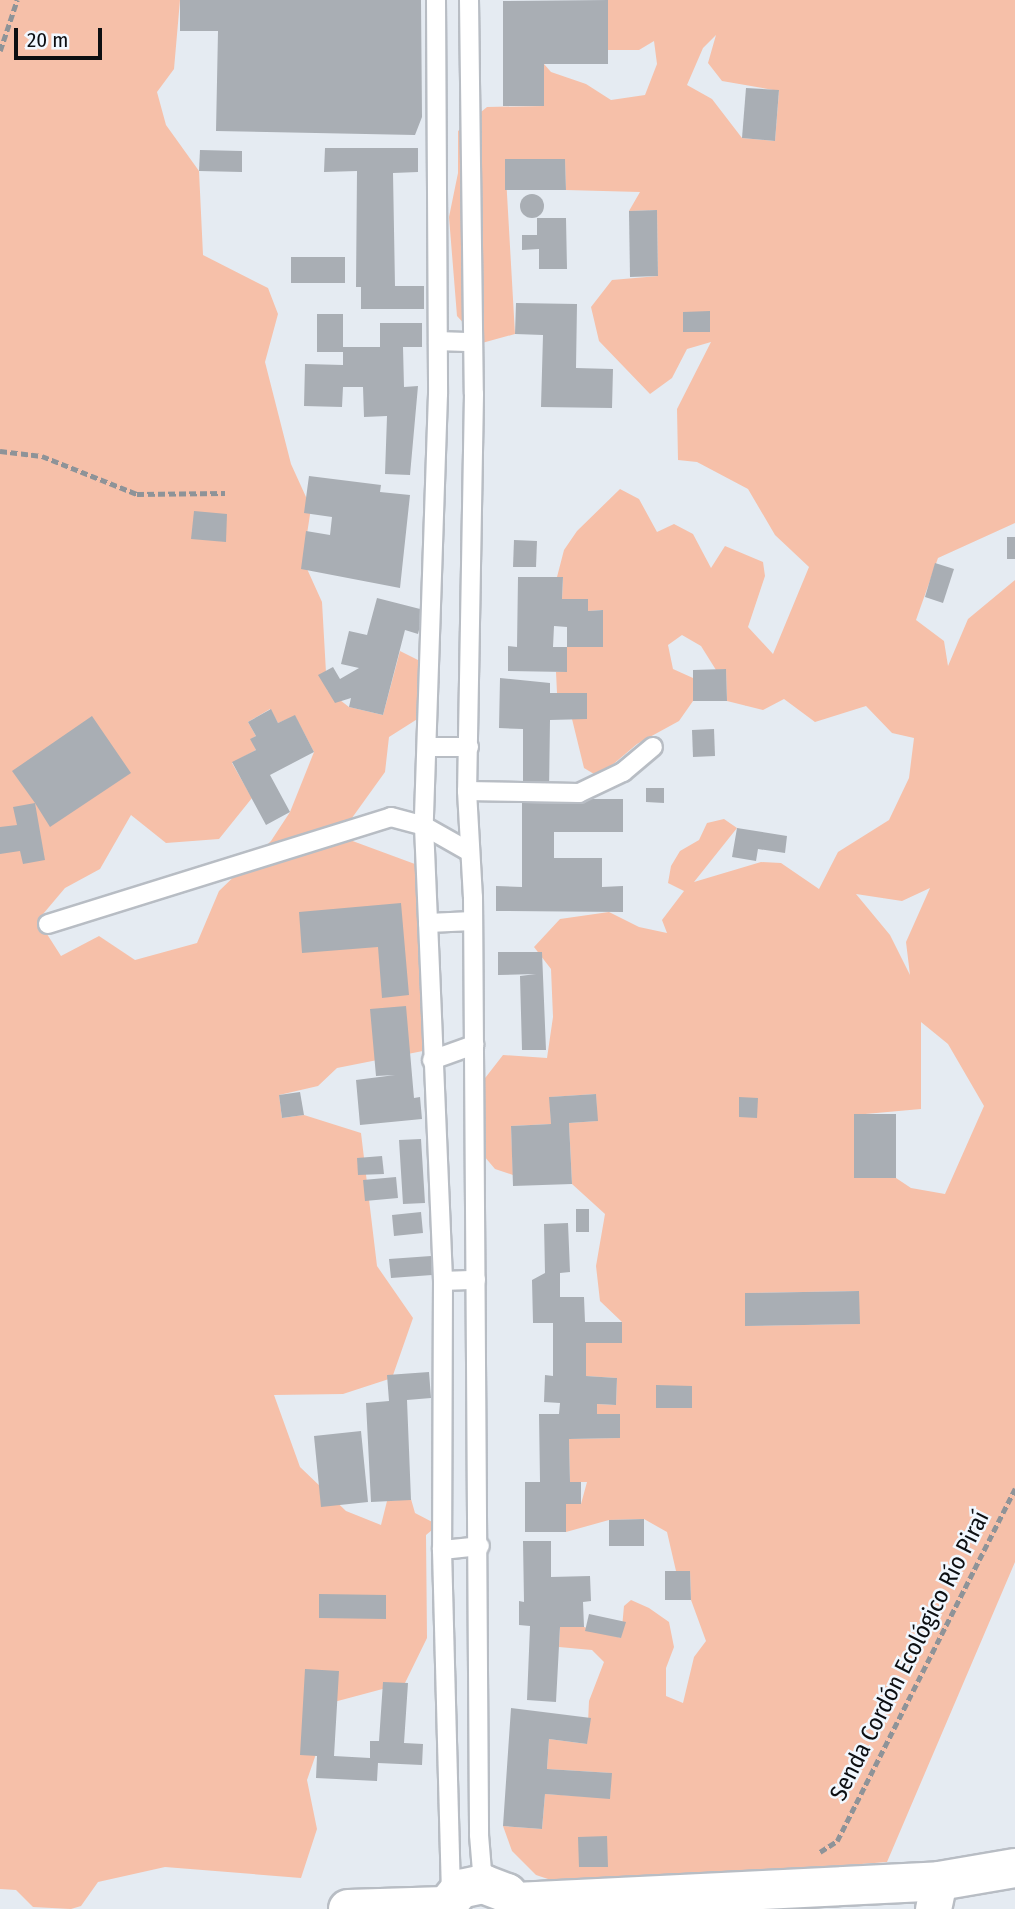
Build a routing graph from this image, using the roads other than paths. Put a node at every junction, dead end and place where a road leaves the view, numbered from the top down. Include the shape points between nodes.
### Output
1 (436, 0) edge
2 (469, 0) edge
3 (438, 341) junction
4 (473, 342) junction
5 (427, 747) junction
6 (469, 747) junction
7 (653, 747) dead end
8 (467, 791) junction
9 (424, 826) junction
10 (470, 852) junction
11 (473, 921) junction
12 (428, 923) junction
13 (48, 925) dead end
14 (474, 1045) junction
15 (432, 1060) junction
16 (476, 1279) junction
17 (443, 1282) junction
18 (480, 1546) junction
19 (442, 1550) junction
20 (1015, 1868) edge
21 (936, 1895) edge
22 (456, 1899) edge
23 (517, 1906) edge
24 (348, 1909) edge

1 - 3 lane
2 - 4 lane
3 - 4 lane
3 - 5 lane
4 - 6 lane
5 - 6 lane
5 - 9 lane
6 - 8 lane
7 - 8 lane via 623,772 579,793
8 - 10 lane
9 - 10 lane
9 - 12 lane
9 - 13 lane via 391,817 371,821
10 - 11 lane
11 - 12 lane
11 - 14 lane
12 - 15 lane
14 - 15 lane
14 - 16 lane
15 - 17 lane
16 - 17 lane
16 - 18 lane
17 - 19 lane
18 - 19 lane
18 - 22 lane via 479,1835
19 - 22 lane
20 - 21 main road
21 - 23 main road
22 - 23 main road via 497,1886
22 - 24 main road

